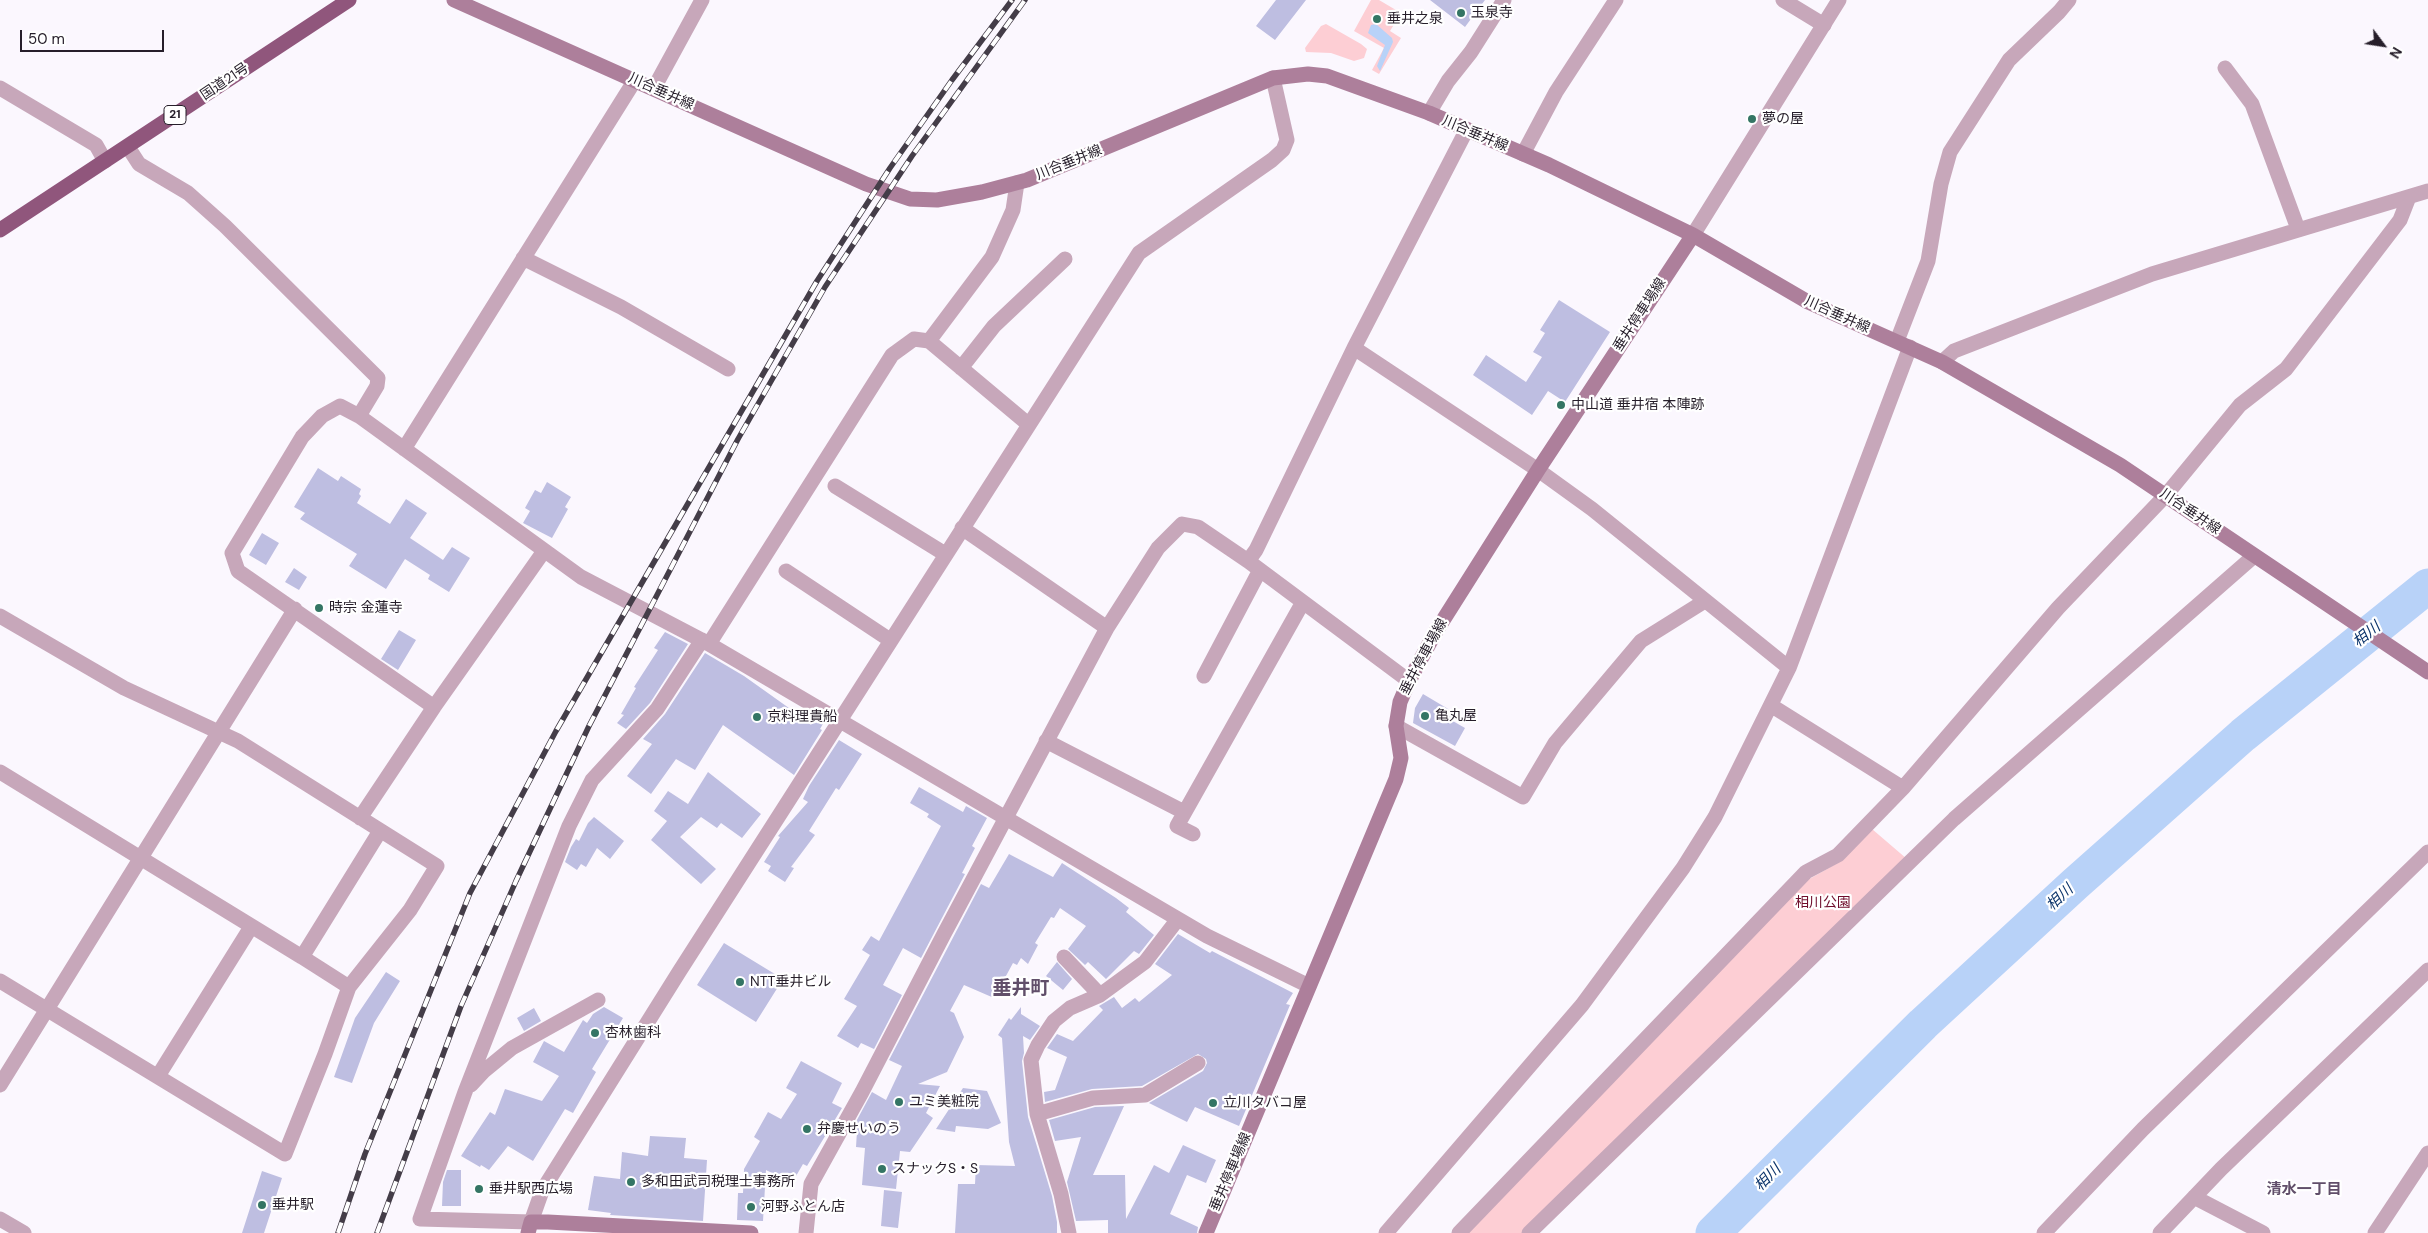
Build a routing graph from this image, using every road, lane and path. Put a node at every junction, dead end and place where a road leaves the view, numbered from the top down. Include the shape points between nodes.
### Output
1 (349, 0) edge
2 (454, 0) edge
3 (702, 0) edge
4 (1504, 0) edge
5 (1783, 0) edge
6 (1839, 0) edge
7 (2069, 0) edge
8 (1613, 1) edge
9 (1824, 25) junction
10 (2225, 68) dead end
11 (1273, 78) junction
12 (635, 80) junction
13 (0, 88) edge
14 (654, 88) junction
15 (1429, 113) junction
16 (1466, 130) junction
17 (128, 147) junction
18 (1523, 154) junction
19 (105, 161) junction
20 (1017, 183) junction
21 (2428, 191) edge
22 (2408, 196) junction
23 (2298, 229) junction
24 (0, 230) edge
25 (1693, 235) junction
26 (523, 258) junction
27 (1065, 259) dead end
28 (929, 341) junction
29 (1904, 344) junction
30 (1354, 348) junction
31 (1942, 362) junction
32 (962, 368) junction
33 (728, 369) dead end
34 (359, 416) junction
35 (1028, 424) junction
36 (404, 449) junction
37 (1538, 470) junction
38 (835, 486) dead end
39 (2166, 495) junction
40 (962, 528) junction
41 (544, 551) junction
42 (945, 554) junction
43 (2254, 556) junction
44 (1254, 565) junction
45 (786, 570) dead end
46 (1705, 601) junction
47 (1303, 602) junction
48 (295, 610) junction
49 (0, 616) edge
50 (1107, 628) junction
51 (890, 640) junction
52 (706, 642) junction
53 (1789, 668) junction
54 (2428, 672) edge
55 (1204, 676) dead end
56 (1409, 681) junction
57 (1772, 706) junction
58 (434, 708) junction
59 (839, 719) junction
60 (1396, 726) junction
61 (217, 733) junction
62 (1046, 741) junction
63 (0, 772) edge
64 (1903, 788) junction
65 (1184, 812) junction
66 (1006, 816) junction
67 (360, 818) junction
68 (380, 831) junction
69 (1193, 834) dead end
70 (2428, 852) edge
71 (141, 858) junction
72 (1178, 919) junction
73 (251, 927) junction
74 (302, 957) junction
75 (1064, 957) dead end
76 (2428, 970) edge
77 (0, 981) edge
78 (1309, 986) junction
79 (349, 987) junction
80 (1100, 995) junction
81 (598, 1000) dead end
82 (48, 1008) junction
83 (1198, 1063) dead end
84 (158, 1076) junction
85 (0, 1085) edge
86 (465, 1092) junction
87 (1037, 1114) junction
88 (2428, 1154) edge
89 (2194, 1197) junction
90 (0, 1219) edge
91 (529, 1228) edge
92 (24, 1233) edge
93 (751, 1233) edge
94 (806, 1233) edge
95 (1069, 1233) edge
96 (1206, 1233) edge
97 (1386, 1233) edge
98 (1459, 1233) edge
99 (1530, 1233) edge
100 (2044, 1233) edge
101 (2160, 1233) edge
102 (2263, 1233) edge
103 (2375, 1233) edge

1 - 17 highway, 国道21号 / 21
2 - 12 main road, 川合垂井線
3 - 14 street
4 - 15 street
5 - 9 street
6 - 9 street
7 - 29 street via 2009,60 1950,152 1928,261
8 - 18 street via 1556,92
9 - 25 street
10 - 23 street via 2252,104
11 - 15 main road, 川合垂井線 via 1308,74 1327,76
11 - 20 main road, 川合垂井線
11 - 35 street via 1287,140 1283,150 1139,253
12 - 14 main road, 川合垂井線
12 - 26 street
13 - 19 street via 96,145
14 - 20 main road, 川合垂井線 via 866,184 910,199 937,200
15 - 16 main road, 川合垂井線
16 - 18 main road, 川合垂井線
16 - 30 street
17 - 19 highway, 国道21号 / 21
17 - 34 street via 139,164 188,194 225,226 378,378 377,386
18 - 25 main road, 川合垂井線
19 - 24 highway, 国道21号 / 21
20 - 28 street via 1013,210 992,257
21 - 22 street
22 - 23 street
22 - 39 street via 2400,220 2286,369 2240,405
23 - 31 street via 2152,274 1954,351
25 - 29 main road, 川合垂井線 via 1808,302
25 - 37 main road, 垂井停車場線
26 - 33 street via 621,307
26 - 36 street
27 - 32 street via 994,326
28 - 32 street
28 - 52 street via 914,339 892,355
29 - 31 main road, 川合垂井線
29 - 53 street
30 - 37 street
30 - 44 street via 1256,550
31 - 39 main road, 川合垂井線
32 - 35 street
34 - 36 street
34 - 48 street via 340,406 322,416 302,437 232,553 238,570
35 - 40 street
36 - 41 street
37 - 46 street via 1592,509
37 - 56 main road, 垂井停車場線 via 1435,632
38 - 42 street
39 - 43 main road, 川合垂井線
39 - 64 street via 2058,608
40 - 42 street
40 - 50 street
41 - 52 street via 581,577
41 - 58 street
42 - 51 street
43 - 54 main road, 川合垂井線
43 - 99 street via 1954,819
44 - 47 street
44 - 50 street via 1198,527 1182,524 1158,548
44 - 55 street
45 - 51 street
46 - 53 street
46 - 60 street via 1641,641 1555,743 1523,797
47 - 56 street
47 - 65 street
48 - 58 street
48 - 61 street
49 - 61 street via 124,688
50 - 62 street
51 - 59 street
52 - 59 street
52 - 86 street via 657,709 592,780 566,834
53 - 57 street
56 - 60 main road, 垂井停車場線 via 1400,702
57 - 64 street
57 - 97 street via 1715,817 1683,868 1582,1005
58 - 67 street
59 - 66 street
59 - 91 street via 542,1191
60 - 78 main road, 垂井停車場線 via 1401,758 1396,779
61 - 67 street via 238,741
61 - 71 street
62 - 65 street
62 - 66 street
63 - 71 street
64 - 98 street via 1838,855 1806,872
65 - 69 street via 1177,826
66 - 72 street
66 - 94 street via 811,1184
67 - 68 street
68 - 74 street
68 - 79 street via 437,866 410,910
70 - 100 street via 2143,1129
71 - 73 street
71 - 82 street
72 - 78 street
72 - 80 street via 1144,962
73 - 74 street
73 - 84 street
74 - 79 street
75 - 80 street
76 - 89 street
77 - 82 street
78 - 96 main road, 垂井停車場線
79 - 84 street via 285,1154
80 - 87 street via 1070,1008 1054,1021 1038,1044 1031,1060
81 - 86 street via 512,1048
82 - 84 street
82 - 85 street
83 - 87 street via 1145,1095 1093,1098
86 - 91 street via 420,1219
87 - 95 street
88 - 103 street
89 - 101 street
89 - 102 street
90 - 92 street
91 - 93 main road

